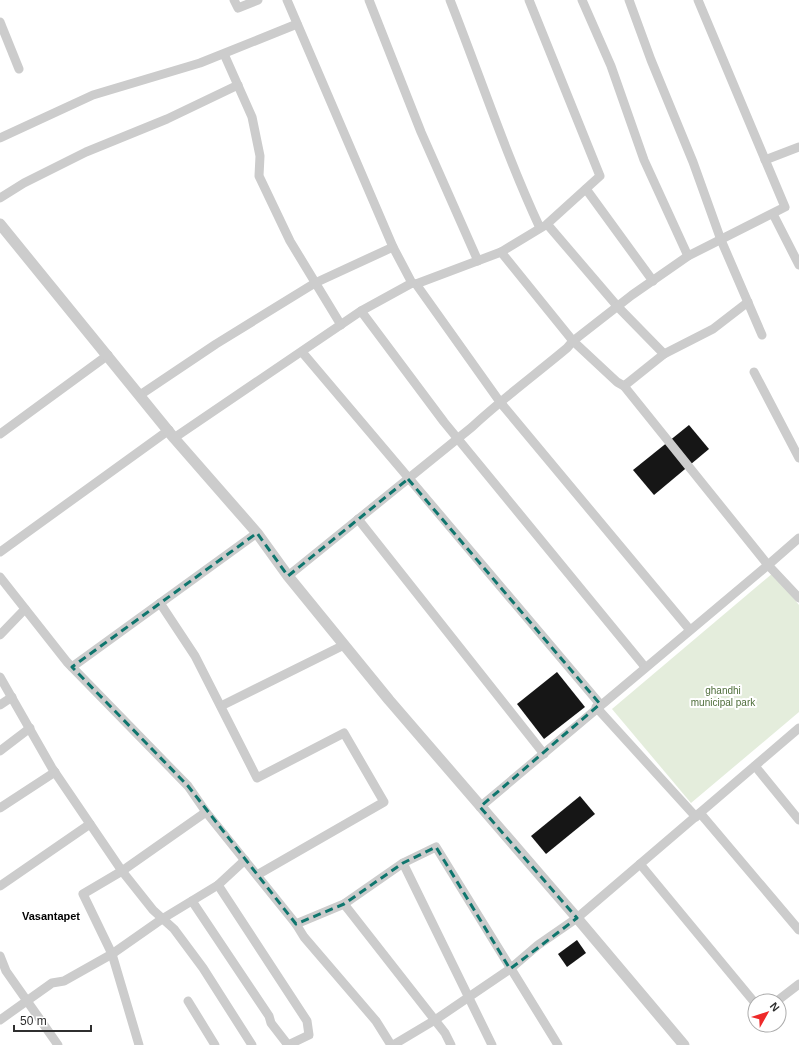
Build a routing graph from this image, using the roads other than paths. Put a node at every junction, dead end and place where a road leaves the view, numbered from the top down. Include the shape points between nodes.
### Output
1 (234, 0) edge
2 (258, 0) edge
3 (287, 0) edge
4 (369, 0) edge
5 (450, 0) edge
6 (530, 0) edge
7 (582, 0) edge
8 (629, 0) edge
9 (698, 0) edge
10 (0, 22) edge
11 (297, 24) junction
12 (224, 54) junction
13 (19, 68) dead end
14 (238, 85) junction
15 (0, 138) edge
16 (799, 147) edge
17 (765, 160) junction
18 (586, 189) junction
19 (0, 198) edge
20 (773, 214) junction
21 (0, 224) edge
22 (544, 226) junction
23 (721, 240) junction
24 (393, 246) junction
25 (500, 252) junction
26 (688, 256) junction
27 (478, 261) junction
28 (799, 265) edge
29 (653, 281) junction
30 (315, 283) junction
31 (414, 284) junction
32 (748, 302) junction
33 (618, 306) junction
34 (361, 311) junction
35 (341, 325) junction
36 (762, 335) dead end
37 (573, 341) junction
38 (302, 352) junction
39 (664, 354) junction
40 (108, 355) junction
41 (754, 372) dead end
42 (624, 386) junction
43 (140, 395) junction
44 (500, 402) junction
45 (0, 434) edge
46 (172, 434) junction
47 (458, 438) junction
48 (799, 458) edge
49 (408, 479) junction
50 (358, 519) junction
51 (257, 533) junction
52 (799, 538) edge
53 (0, 552) edge
54 (768, 565) junction
55 (288, 576) junction
56 (0, 577) edge
57 (799, 598) edge
58 (160, 603) junction
59 (26, 609) junction
60 (690, 630) junction
61 (0, 635) edge
62 (344, 645) junction
63 (646, 666) junction
64 (72, 667) junction
65 (0, 677) edge
66 (12, 697) junction
67 (0, 705) edge
68 (221, 706) junction
69 (598, 706) junction
70 (30, 728) junction
71 (799, 728) edge
72 (0, 751) edge
73 (544, 754) junction
74 (755, 766) junction
75 (55, 772) junction
76 (480, 807) junction
77 (0, 808) edge
78 (206, 812) junction
79 (698, 815) junction
80 (799, 820) edge
81 (90, 824) junction
82 (245, 860) junction
83 (403, 863) junction
84 (640, 864) junction
85 (122, 871) junction
86 (257, 875) junction
87 (218, 885) junction
88 (0, 886) edge
89 (192, 901) junction
90 (344, 904) junction
91 (577, 918) junction
92 (162, 919) junction
93 (296, 924) junction
94 (799, 930) edge
95 (112, 954) junction
96 (0, 956) edge
97 (510, 969) junction
98 (3, 972) edge
99 (799, 984) edge
100 (747, 993) edge
101 (787, 994) edge
102 (468, 998) junction
103 (188, 1000) dead end
104 (26, 1001) junction
105 (0, 1020) edge
106 (435, 1020) junction
107 (58, 1045) edge
108 (139, 1045) edge
109 (215, 1045) edge
110 (252, 1045) edge
111 (288, 1045) edge
112 (392, 1045) edge
113 (451, 1045) edge
114 (492, 1045) edge
115 (558, 1045) edge
116 (684, 1045) edge

1 - 2 street via 238,8
3 - 11 street
4 - 27 street via 421,132
5 - 22 street via 518,183
6 - 18 street via 600,176
7 - 26 street via 611,66 644,160
8 - 23 street
9 - 17 street
10 - 13 street
11 - 12 street
11 - 24 street
12 - 14 street
12 - 15 street via 93,95
14 - 19 street via 167,119 86,152
14 - 30 street via 252,117 260,156 259,176 290,241
16 - 17 street
17 - 20 street via 785,207
18 - 22 street
18 - 29 street
20 - 23 street
20 - 28 street
21 - 40 street
22 - 25 street
22 - 33 street
23 - 26 street
23 - 32 street
24 - 30 street
24 - 31 street
25 - 27 street
25 - 37 street
26 - 29 street
27 - 31 street
29 - 33 street
30 - 35 street
30 - 43 street
31 - 34 street
31 - 44 street
32 - 36 street
32 - 39 street via 713,329
33 - 37 street
33 - 39 street
34 - 35 street
34 - 47 street
35 - 38 street
37 - 42 street
37 - 44 street
38 - 46 street
38 - 49 street
39 - 42 street
40 - 43 street
40 - 45 street
41 - 48 street
42 - 54 street
43 - 46 street
44 - 47 street
44 - 60 street
46 - 51 street
46 - 53 street
47 - 49 street
47 - 63 street
49 - 50 street
49 - 69 street
50 - 55 street
50 - 73 street
51 - 55 street
51 - 58 street
52 - 54 street
54 - 57 street
54 - 60 street
55 - 62 street
56 - 59 street
58 - 64 street
58 - 68 street via 195,656
59 - 61 street
59 - 64 street
60 - 63 street
62 - 68 street
62 - 76 street
63 - 69 street
64 - 78 street via 188,786
65 - 66 street
66 - 67 street
66 - 70 street
68 - 86 street via 257,778 344,733 384,802
69 - 73 street via 572,732
69 - 79 street
70 - 72 street
70 - 75 street
71 - 74 street
73 - 76 street
74 - 79 street
74 - 80 street
75 - 77 street
75 - 81 street
76 - 91 street
78 - 82 street
78 - 85 street
79 - 84 street
79 - 94 street
81 - 85 street
81 - 88 street
82 - 86 street
82 - 87 street
83 - 90 street
83 - 97 street via 436,847
83 - 102 street
84 - 91 street
84 - 100 street
85 - 92 street
85 - 95 street via 83,894
86 - 93 street
87 - 89 street
87 - 111 street via 307,1021 308,1035
89 - 92 street
89 - 111 street via 269,1016 270,1023
90 - 93 street
90 - 106 street
91 - 97 street via 538,945
91 - 116 street
92 - 95 street
92 - 110 street via 174,929 203,968
93 - 112 street via 304,938 376,1021
95 - 104 street via 64,981 52,983
95 - 108 street
96 - 98 street
97 - 102 street
97 - 115 street
98 - 104 street
99 - 101 street
102 - 106 street
102 - 114 street
103 - 109 street
104 - 105 street
104 - 107 street
106 - 112 street
106 - 113 street

